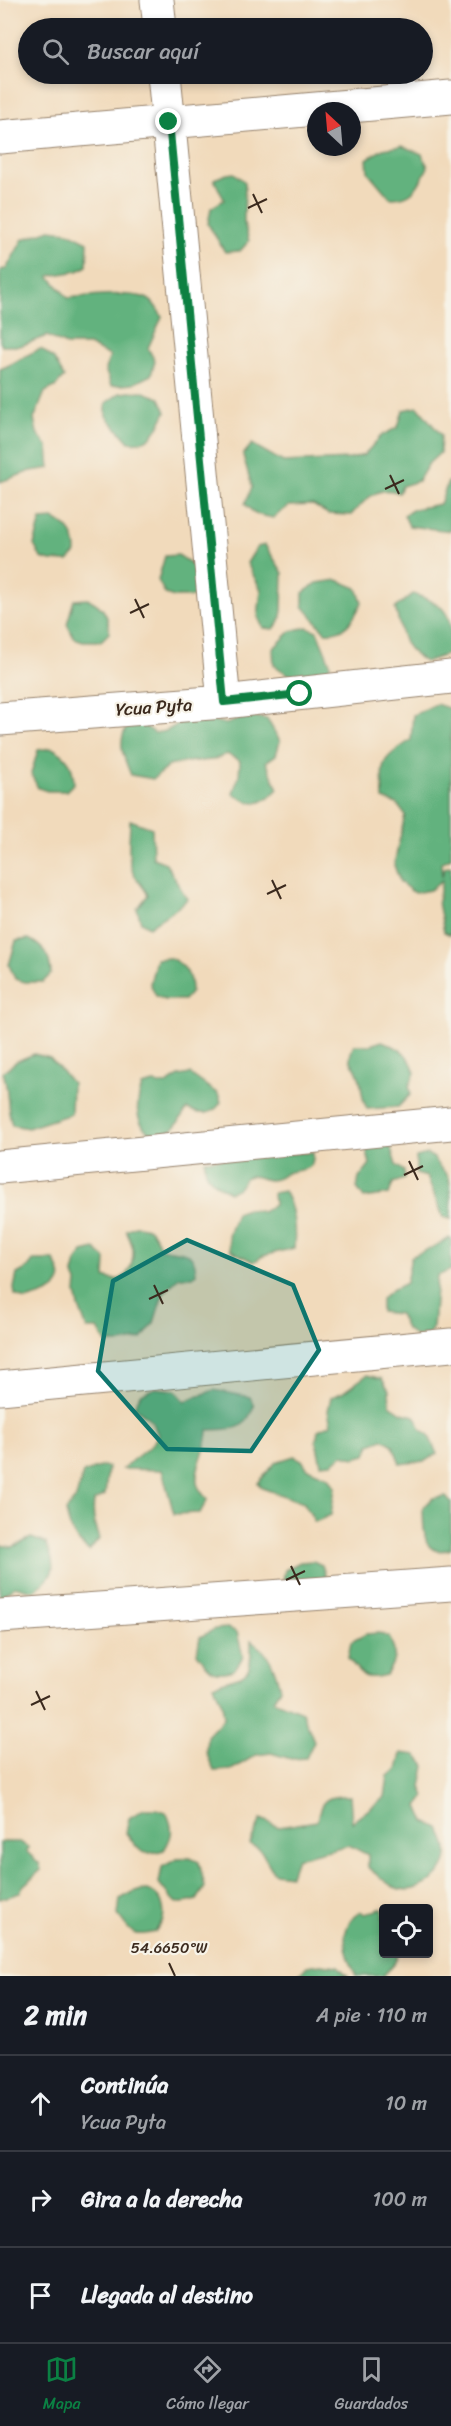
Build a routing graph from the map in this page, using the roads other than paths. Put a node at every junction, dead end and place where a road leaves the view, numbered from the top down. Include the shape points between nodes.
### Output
1 (157, 0) edge
2 (159, 18) edge
3 (165, 84) edge
4 (451, 97) edge
5 (169, 122) junction
6 (0, 136) edge
7 (451, 677) edge
8 (224, 702) junction
9 (0, 719) edge
10 (451, 1124) edge
11 (0, 1167) edge
12 (451, 1345) edge
13 (0, 1388) edge
14 (451, 1584) edge
15 (0, 1616) edge

1 - 2 street
3 - 5 street
4 - 5 street
5 - 6 street
5 - 8 street
7 - 8 street, Ycua Pyta
8 - 9 street, Ycua Pyta
10 - 11 street
12 - 13 street
14 - 15 street

